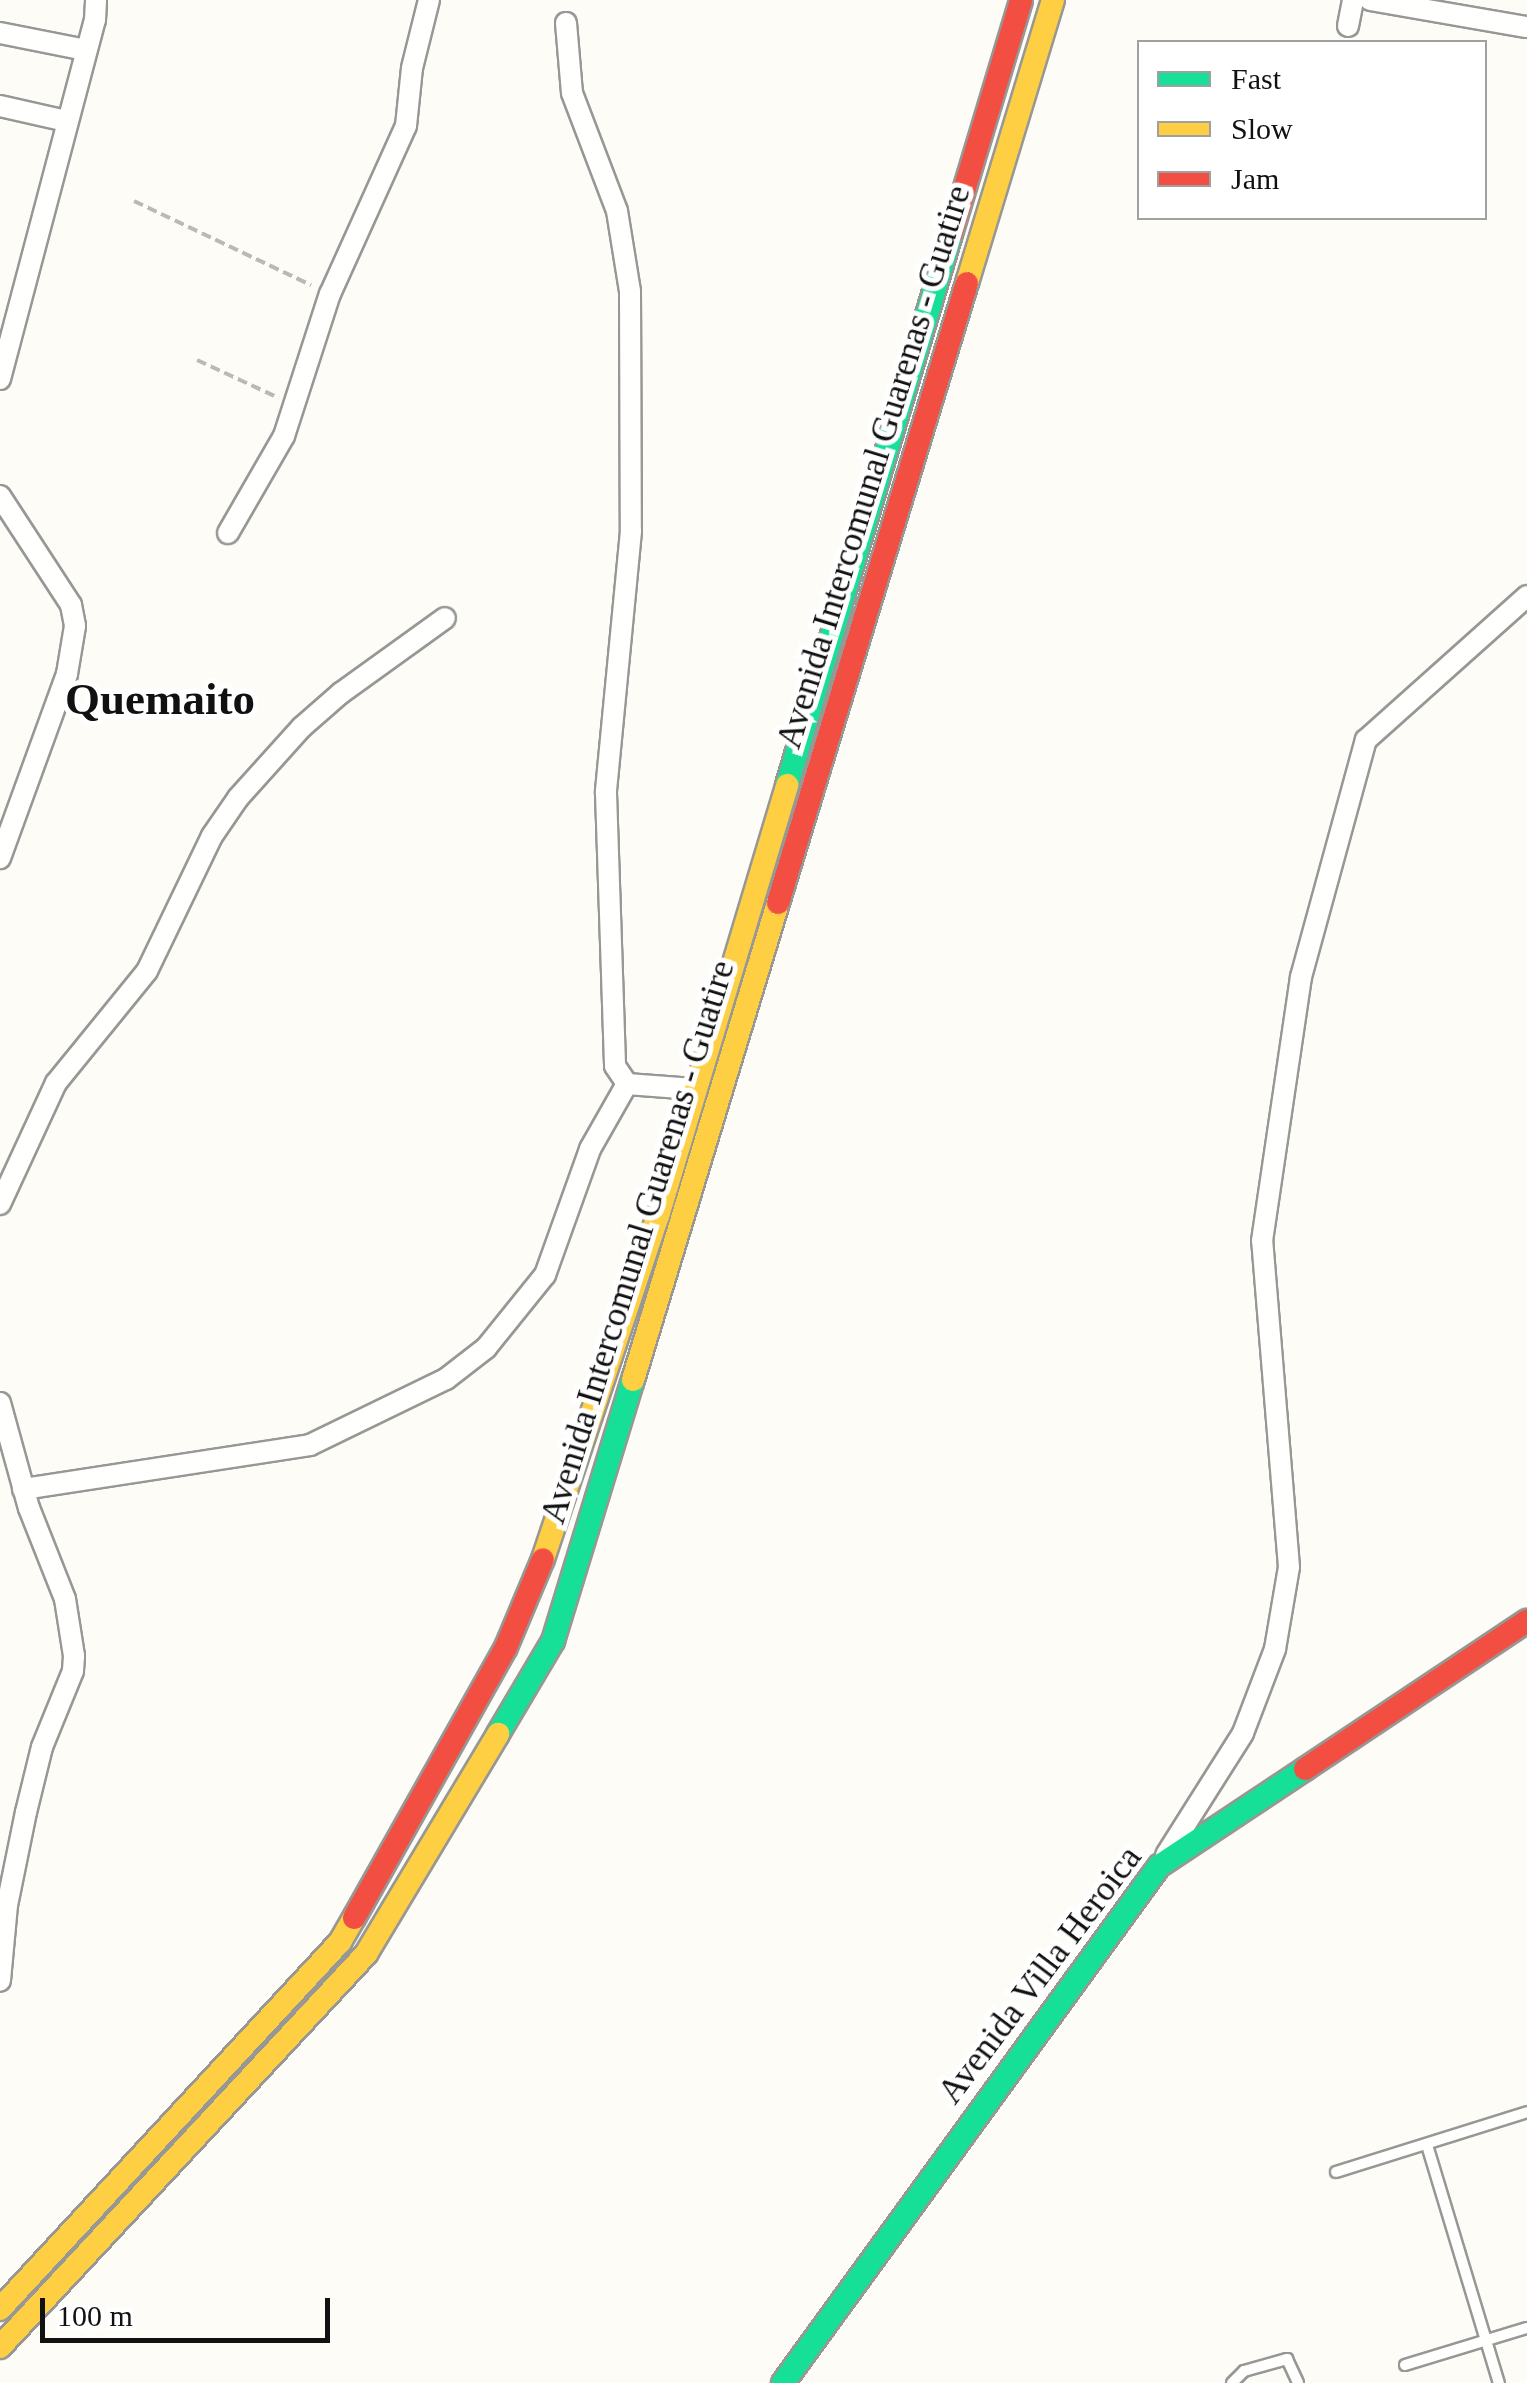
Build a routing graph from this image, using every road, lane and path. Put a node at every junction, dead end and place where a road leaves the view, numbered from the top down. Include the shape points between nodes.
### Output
1 (96, 0) edge
2 (428, 0) edge
3 (1021, 0) edge
4 (1053, 0) edge
5 (1353, 0) edge
6 (1370, 0) edge
7 (566, 24) dead end
8 (1348, 26) dead end
9 (1527, 27) edge
10 (0, 33) edge
11 (86, 50) junction
12 (0, 106) edge
13 (66, 121) junction
14 (134, 201) dead end
15 (330, 294) junction
16 (197, 360) dead end
17 (0, 379) edge
18 (296, 406) junction
19 (0, 496) edge
20 (228, 533) dead end
21 (1527, 596) edge
22 (445, 618) dead end
23 (0, 858) edge
24 (627, 1084) junction
25 (694, 1089) junction
26 (0, 1204) edge
27 (0, 1403) edge
28 (23, 1488) junction
29 (1527, 1621) edge
30 (1159, 1866) junction
31 (0, 1981) edge
32 (1527, 2112) edge
33 (1427, 2145) junction
34 (1336, 2172) dead end
35 (0, 2309) edge
36 (1527, 2328) edge
37 (1486, 2340) junction
38 (0, 2347) edge
39 (1406, 2365) dead end
40 (784, 2383) edge
41 (1232, 2383) edge
42 (1298, 2383) edge
43 (1500, 2383) edge

1 - 11 street
2 - 15 street via 406,126
3 - 25 main road, Avenida Intercomunal Guarenas - Guatire
4 - 38 main road, Avenida Intercomunal Guarenas - Guatire via 553,1641 366,1954
5 - 8 street
6 - 9 street
7 - 24 street via 568,76 617,211 630,291 631,531 606,793 615,1066
10 - 11 street
11 - 13 street
12 - 13 street
13 - 17 street
14 - 15 path
15 - 18 street
16 - 18 path
18 - 20 street
19 - 23 street via 71,605 76,626 60,692
21 - 30 street via 1366,740 1301,977 1262,1240 1289,1567 1275,1649 1243,1733
22 - 26 street via 342,692 238,798 212,836 147,970 56,1083
24 - 25 street
24 - 28 street via 590,1149 545,1275 486,1348 446,1379 310,1444
25 - 35 main road, Avenida Intercomunal Guarenas - Guatire via 551,1539 506,1646 340,1942
27 - 28 street
28 - 31 street via 65,1599 74,1671 42,1746 26,1812
29 - 30 main road, Avenida Villa Heroica
30 - 40 main road, Avenida Villa Heroica
32 - 33 lane
33 - 34 lane
33 - 37 lane
36 - 37 lane
37 - 39 lane
37 - 43 lane
41 - 42 lane via 1244,2371 1287,2359

